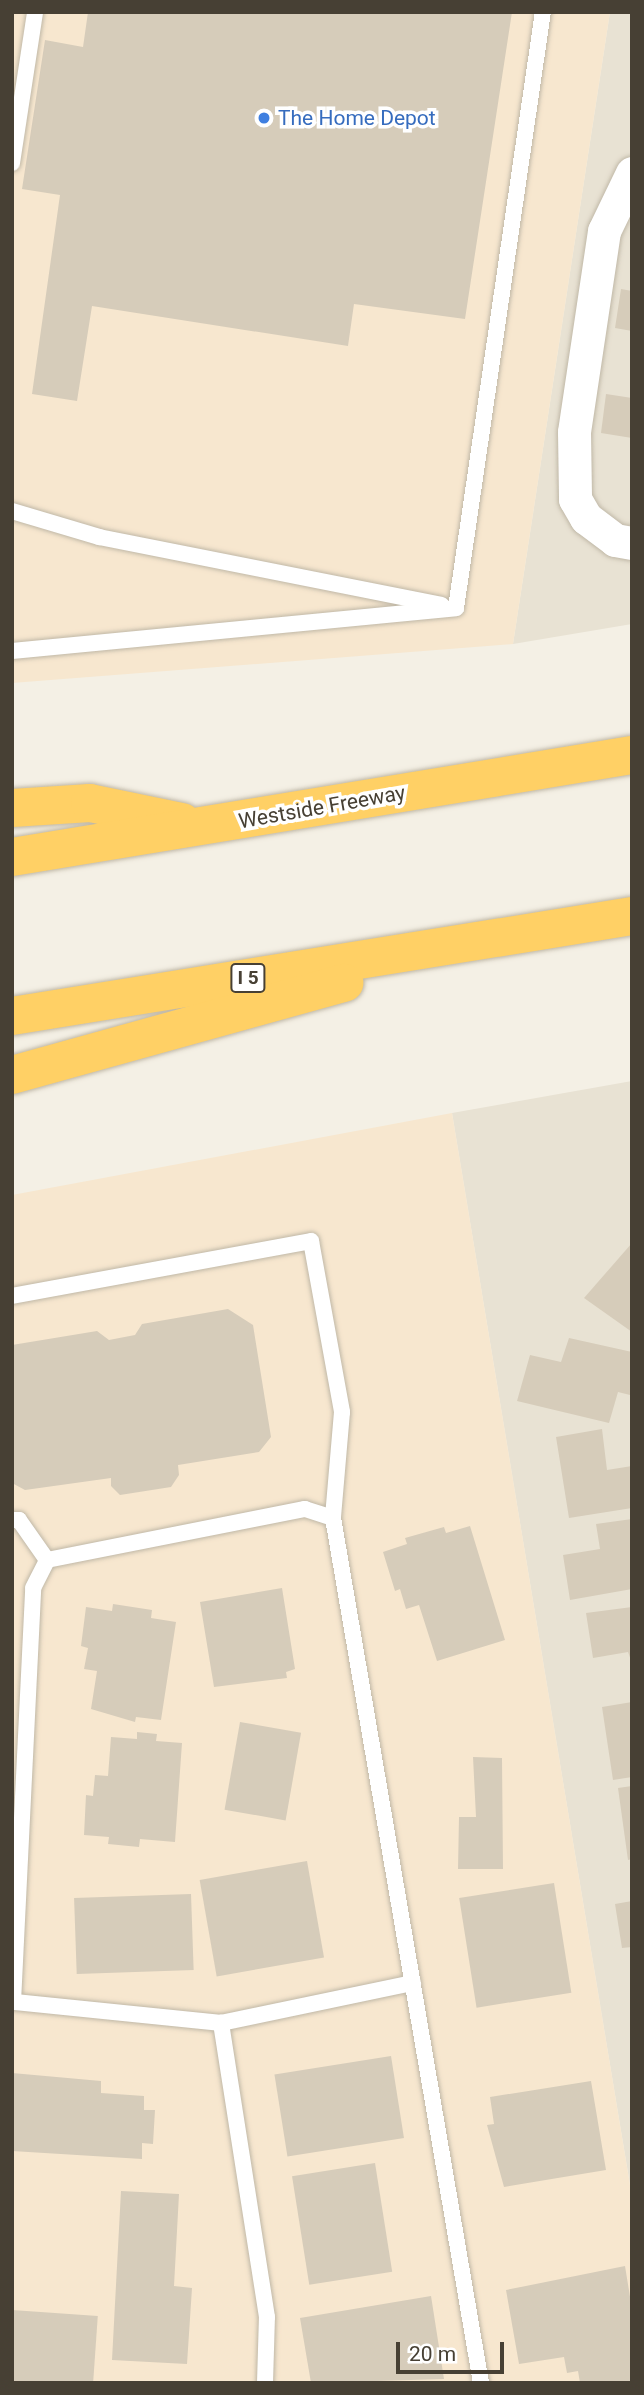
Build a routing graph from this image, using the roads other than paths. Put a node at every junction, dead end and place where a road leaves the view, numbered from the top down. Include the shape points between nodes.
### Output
1 (35, 12) edge
2 (543, 12) edge
3 (20, 60) edge
4 (12, 163) edge
5 (632, 173) edge
6 (12, 512) edge
7 (632, 543) edge
8 (456, 608) junction
9 (12, 651) edge
10 (632, 755) edge
11 (12, 808) edge
12 (205, 827) junction
13 (12, 857) edge
14 (632, 916) edge
15 (483, 940) junction
16 (12, 1016) edge
17 (12, 1075) edge
18 (12, 1296) edge
19 (333, 1518) junction
20 (12, 1520) edge
21 (47, 1560) junction
22 (413, 1983) junction
23 (221, 2023) junction
24 (265, 2383) edge
25 (481, 2383) edge

1 - 3 lane
2 - 8 lane
3 - 4 lane
5 - 7 street via 604,231 574,432 575,499 586,518 615,540
6 - 8 lane via 99,537
8 - 9 lane
10 - 12 highway, Westside Freeway
11 - 12 highway via 90,803
12 - 13 highway, Westside Freeway
14 - 15 highway, I 5
15 - 16 highway, I 5
15 - 17 highway via 243,1014
18 - 19 lane via 311,1241 342,1412
19 - 21 lane via 304,1509
19 - 22 lane
20 - 21 lane via 19,1520
21 - 23 lane via 33,1588 13,2002
22 - 23 lane
22 - 25 lane
23 - 24 lane via 267,2316

